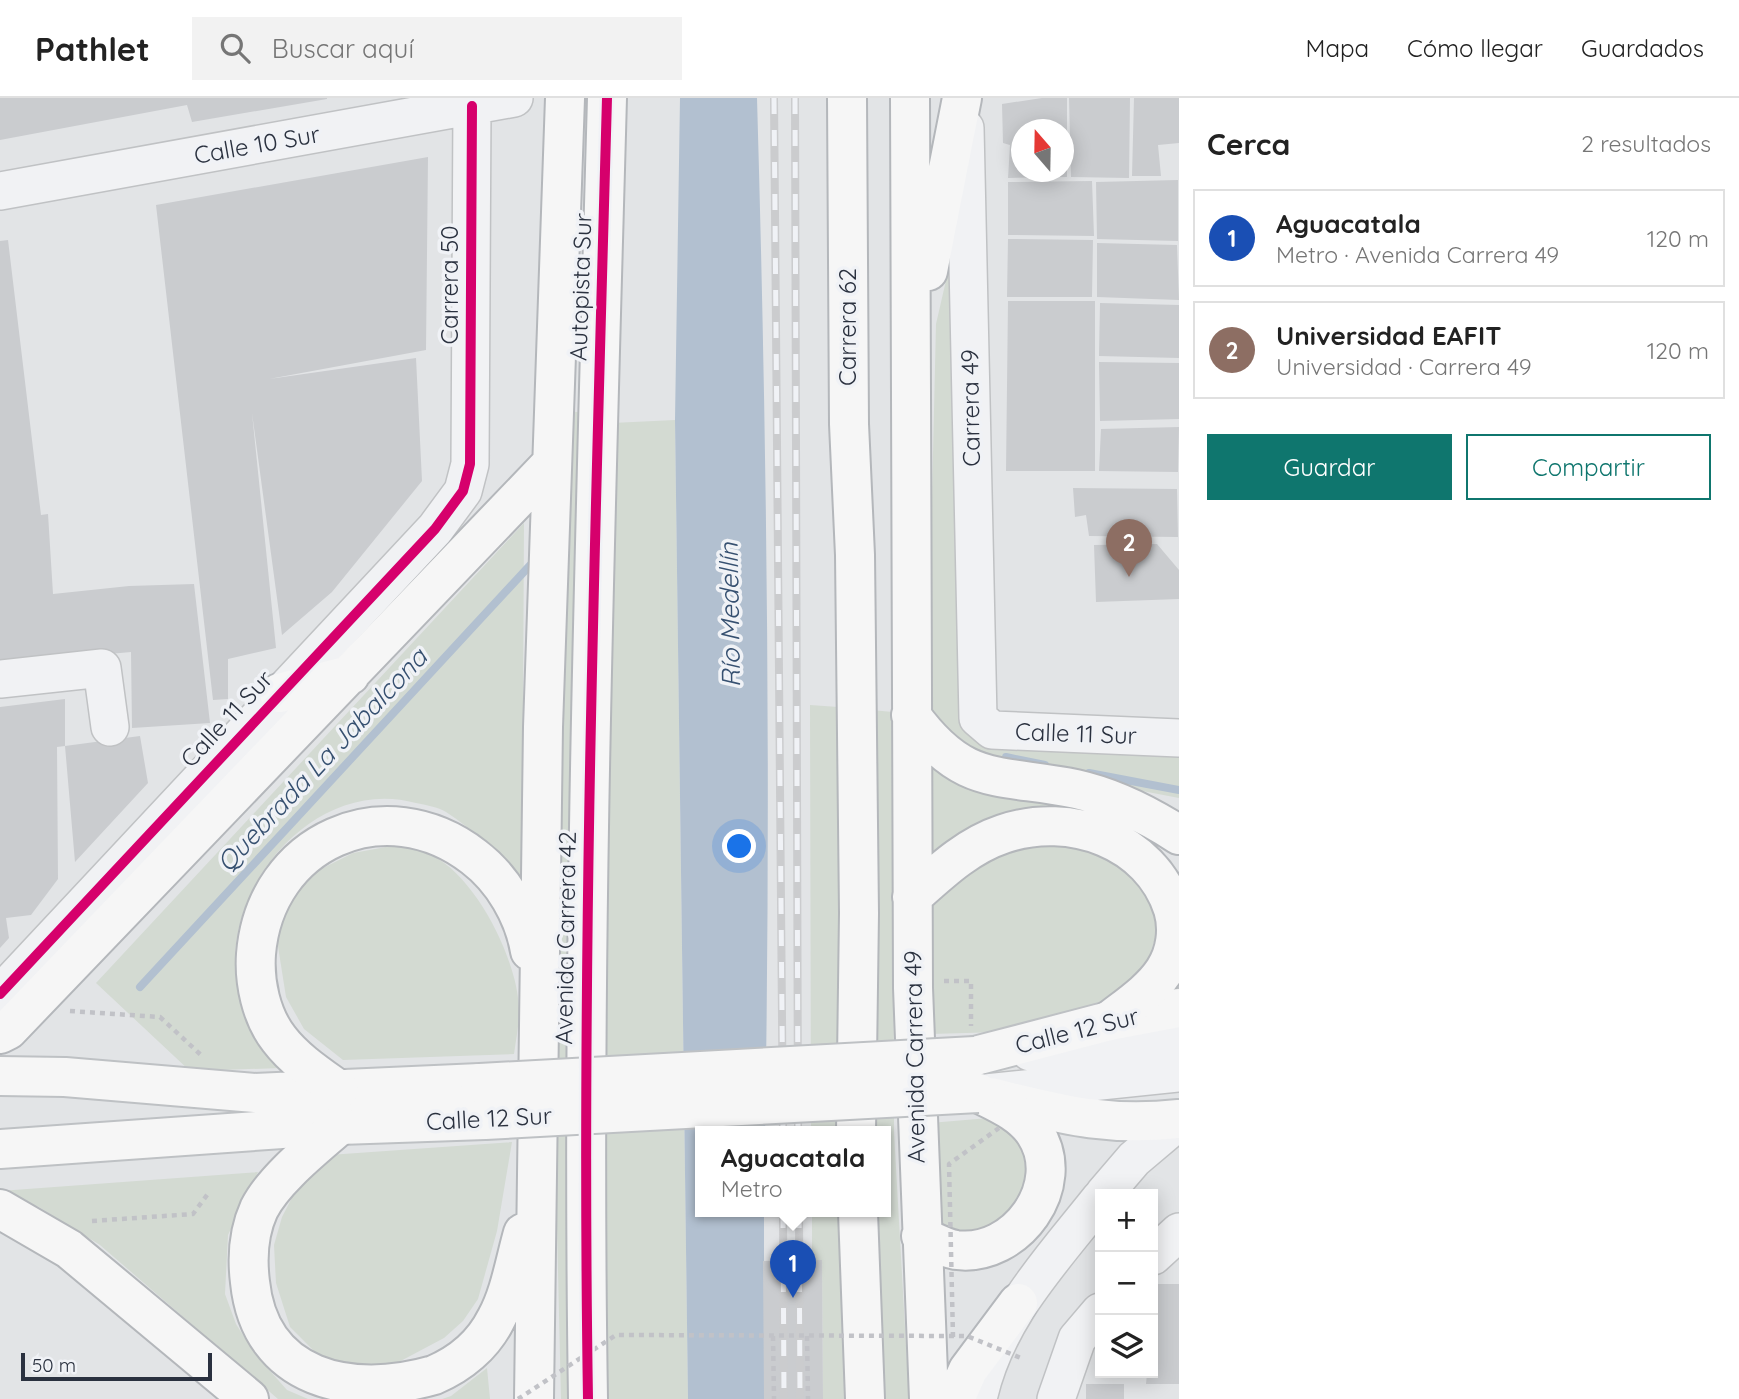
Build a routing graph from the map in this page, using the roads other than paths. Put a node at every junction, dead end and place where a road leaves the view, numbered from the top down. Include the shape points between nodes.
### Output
1 (514, 98) edge
2 (565, 98) edge
3 (607, 98) edge
4 (847, 98) edge
5 (853, 98) edge
6 (910, 98) edge
7 (963, 98) edge
8 (472, 106) junction
9 (847, 144) junction
10 (0, 191) edge
11 (912, 348) junction
12 (470, 464) joint
13 (551, 464) junction
14 (596, 477) joint
15 (350, 675) junction
16 (0, 678) edge
17 (279, 693) junction
18 (911, 715) junction
19 (978, 718) joint
20 (110, 727) dead end
21 (1179, 738) edge
22 (1097, 795) junction
23 (1179, 812) edge
24 (1179, 835) edge
25 (912, 897) junction
26 (0, 994) edge
27 (539, 1006) junction
28 (1179, 1008) edge
29 (1109, 1021) junction
30 (0, 1034) edge
31 (1179, 1041) edge
32 (973, 1047) junction
33 (1179, 1073) edge
34 (0, 1076) edge
35 (978, 1094) junction
36 (340, 1108) junction
37 (1179, 1120) edge
38 (856, 1126) edge
39 (0, 1149) edge
40 (537, 1180) junction
41 (1108, 1189) edge
42 (1095, 1205) edge
43 (0, 1209) edge
44 (858, 1217) edge
45 (1179, 1232) edge
46 (921, 1236) junction
47 (1157, 1252) edge
48 (1018, 1303) junction
49 (1097, 1315) edge
50 (248, 1399) edge
51 (534, 1399) edge
52 (588, 1399) edge
53 (865, 1399) edge
54 (929, 1399) edge
55 (955, 1399) edge
56 (978, 1399) edge
57 (1056, 1399) edge

1 - 8 street, Calle 10 Sur
2 - 13 main road, Autopista Sur
3 - 14 main road, Autopista Sur
4 - 9 main road, Carrera 62
5 - 9 main road
6 - 11 main road
7 - 11 main road
7 - 19 street, Carrera 49
8 - 10 street, Calle 10 Sur
8 - 12 street, Carrera 50
9 - 38 main road, Carrera 62 via 859,913
11 - 18 main road
12 - 17 street, Calle 11 Sur via 463,491 435,529
13 - 15 main road
13 - 27 main road, Avenida Carrera 42
14 - 52 main road, Avenida Carrera 42 via 586,1049
15 - 17 main road
15 - 30 main road
16 - 20 street via 102,668
17 - 26 street, Calle 11 Sur
18 - 22 main road via 936,746 975,773
18 - 25 main road, Avenida Carrera 49
19 - 21 street, Calle 11 Sur via 992,730
22 - 23 main road
22 - 24 main road
25 - 29 main road via 957,858 1005,833 1079,829 1119,843 1158,874 1176,918 1175,945 1165,970
25 - 46 main road, Avenida Carrera 49
27 - 36 main road via 521,922 513,900 490,869 453,840 409,826 373,825 336,836 307,856 274,890 258,930 255,974 262,1006 278,1038
27 - 40 main road, Avenida Carrera 42
28 - 29 main road, Calle 12 Sur
29 - 32 main road, Calle 12 Sur
31 - 32 street, Calle 12 Sur
32 - 36 main road, Calle 12 Sur, bridge via 480,1083
33 - 35 street, Calle 12 Sur
34 - 36 main road, Calle 12 Sur via 65,1077 243,1093
35 - 36 main road, Calle 12 Sur, bridge via 485,1120
35 - 37 main road, Calle 12 Sur via 1097,1122
35 - 46 main road via 1016,1114 1035,1132 1046,1161 1041,1198 1019,1229 987,1246 957,1250
36 - 39 main road, Calle 12 Sur
36 - 40 main road via 260,1208 249,1243 252,1303 270,1343 296,1371 338,1391 374,1394 410,1387 446,1370 476,1348 496,1320
37 - 41 street
40 - 51 main road, Avenida Carrera 42
42 - 48 street
43 - 50 main road via 69,1249
44 - 53 main road
45 - 47 street
46 - 54 main road, Avenida Carrera 49
48 - 55 main road via 968,1370
48 - 56 street via 993,1349
49 - 57 street via 1077,1339

